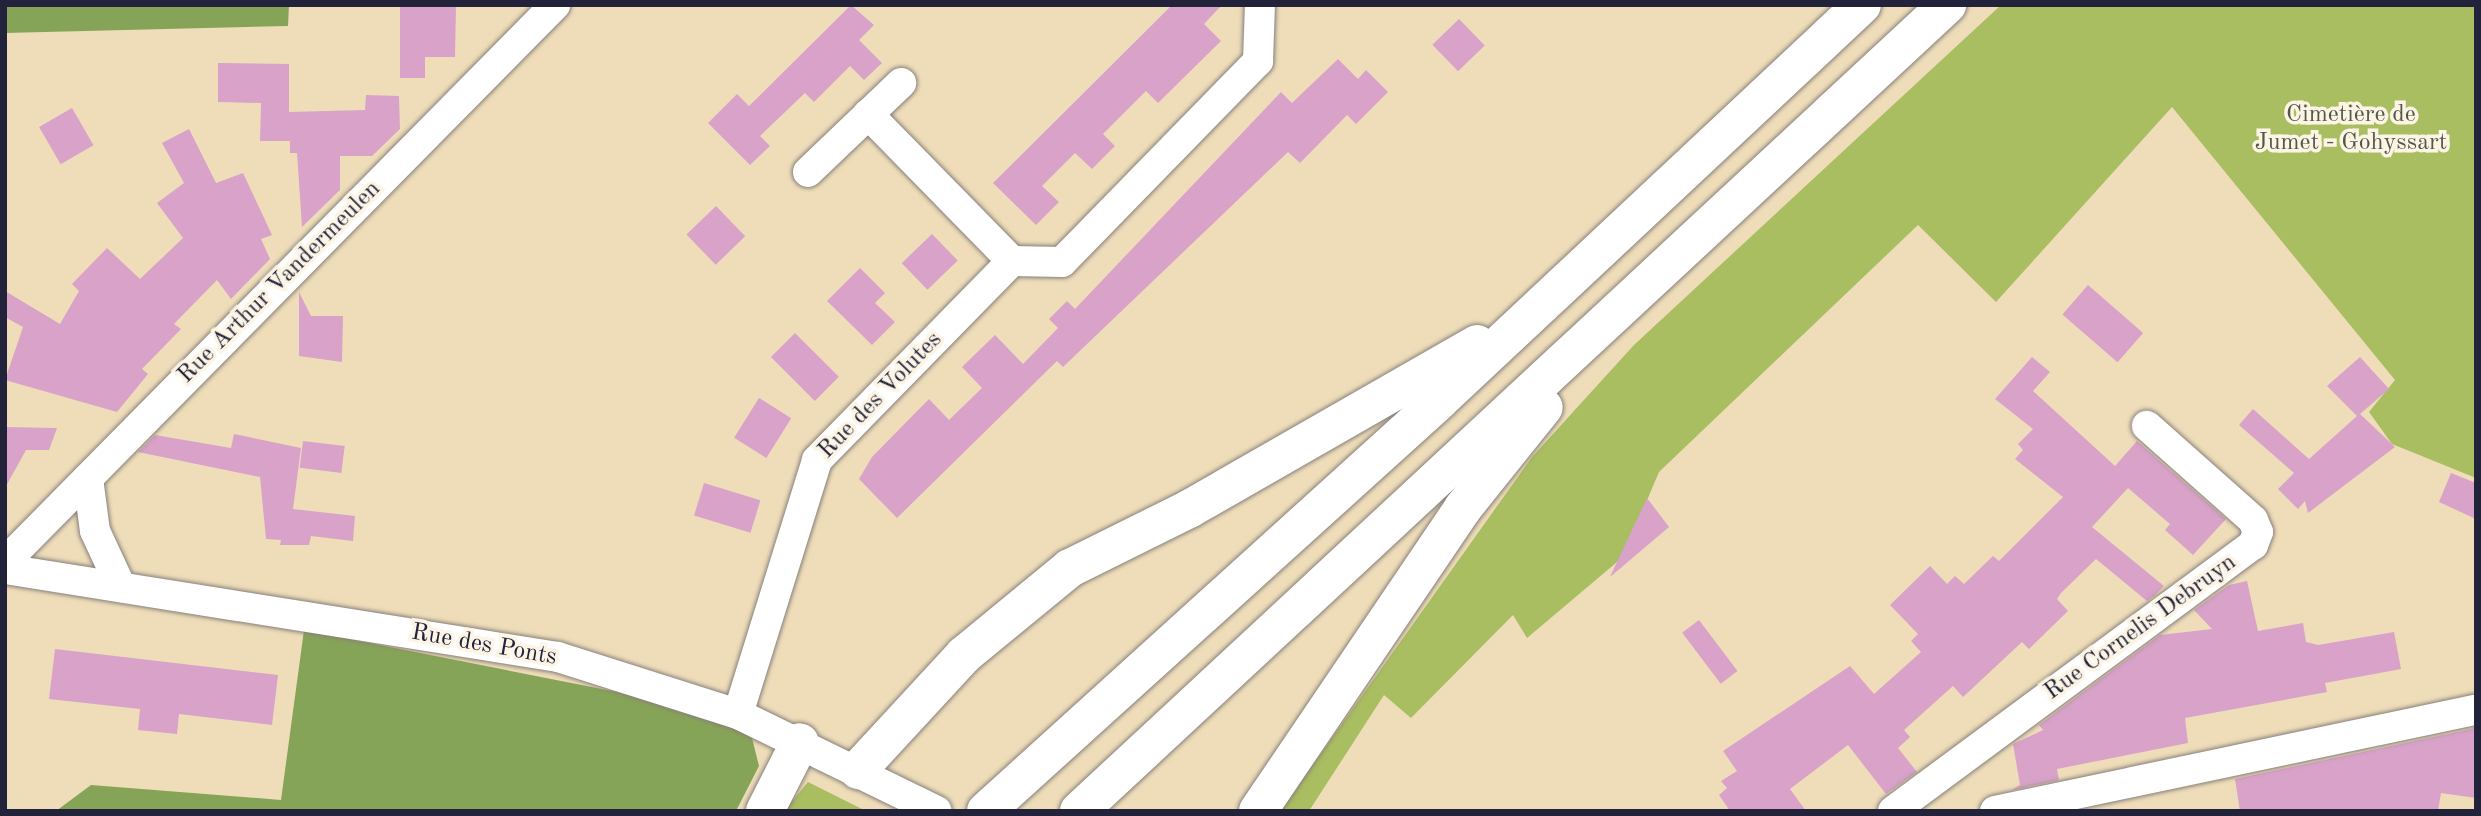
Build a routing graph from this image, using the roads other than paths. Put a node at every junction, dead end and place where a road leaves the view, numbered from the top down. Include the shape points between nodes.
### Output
1 (555, 5) edge
2 (1260, 5) edge
3 (1862, 5) edge
4 (1947, 5) edge
5 (901, 83) dead end
6 (868, 114) junction
7 (808, 172) dead end
8 (1012, 261) junction
9 (1542, 305) junction
10 (1626, 305) junction
11 (2147, 426) dead end
12 (88, 478) junction
13 (5, 562) edge
14 (5, 569) edge
15 (121, 587) junction
16 (2476, 710) edge
17 (738, 714) junction
18 (800, 742) junction
19 (858, 770) junction
20 (765, 811) edge
21 (937, 811) edge
22 (986, 811) edge
23 (1079, 811) edge
24 (1258, 811) edge
25 (1893, 811) edge
26 (1995, 811) edge

1 - 12 street, Rue Arthur Vandermeulen
2 - 8 street via 1258,61 1062,262
3 - 9 highway
4 - 10 highway
5 - 6 street
6 - 7 street
6 - 8 street
8 - 17 street, Rue des Volutes via 817,460
9 - 19 highway via 1213,496 1070,568 964,655
9 - 22 highway
10 - 23 highway
10 - 24 highway via 1463,508
11 - 25 street, Rue Cornelis Debruyn via 2253,520 2258,532 2253,545
12 - 13 street, Rue Arthur Vandermeulen
12 - 15 street via 95,531
14 - 15 street, Rue des Ponts
15 - 17 street, Rue des Ponts via 558,657
16 - 26 street
17 - 18 street, Rue des Ponts
18 - 19 street, Rue des Ponts
18 - 20 highway
19 - 21 street, Rue des Ponts

